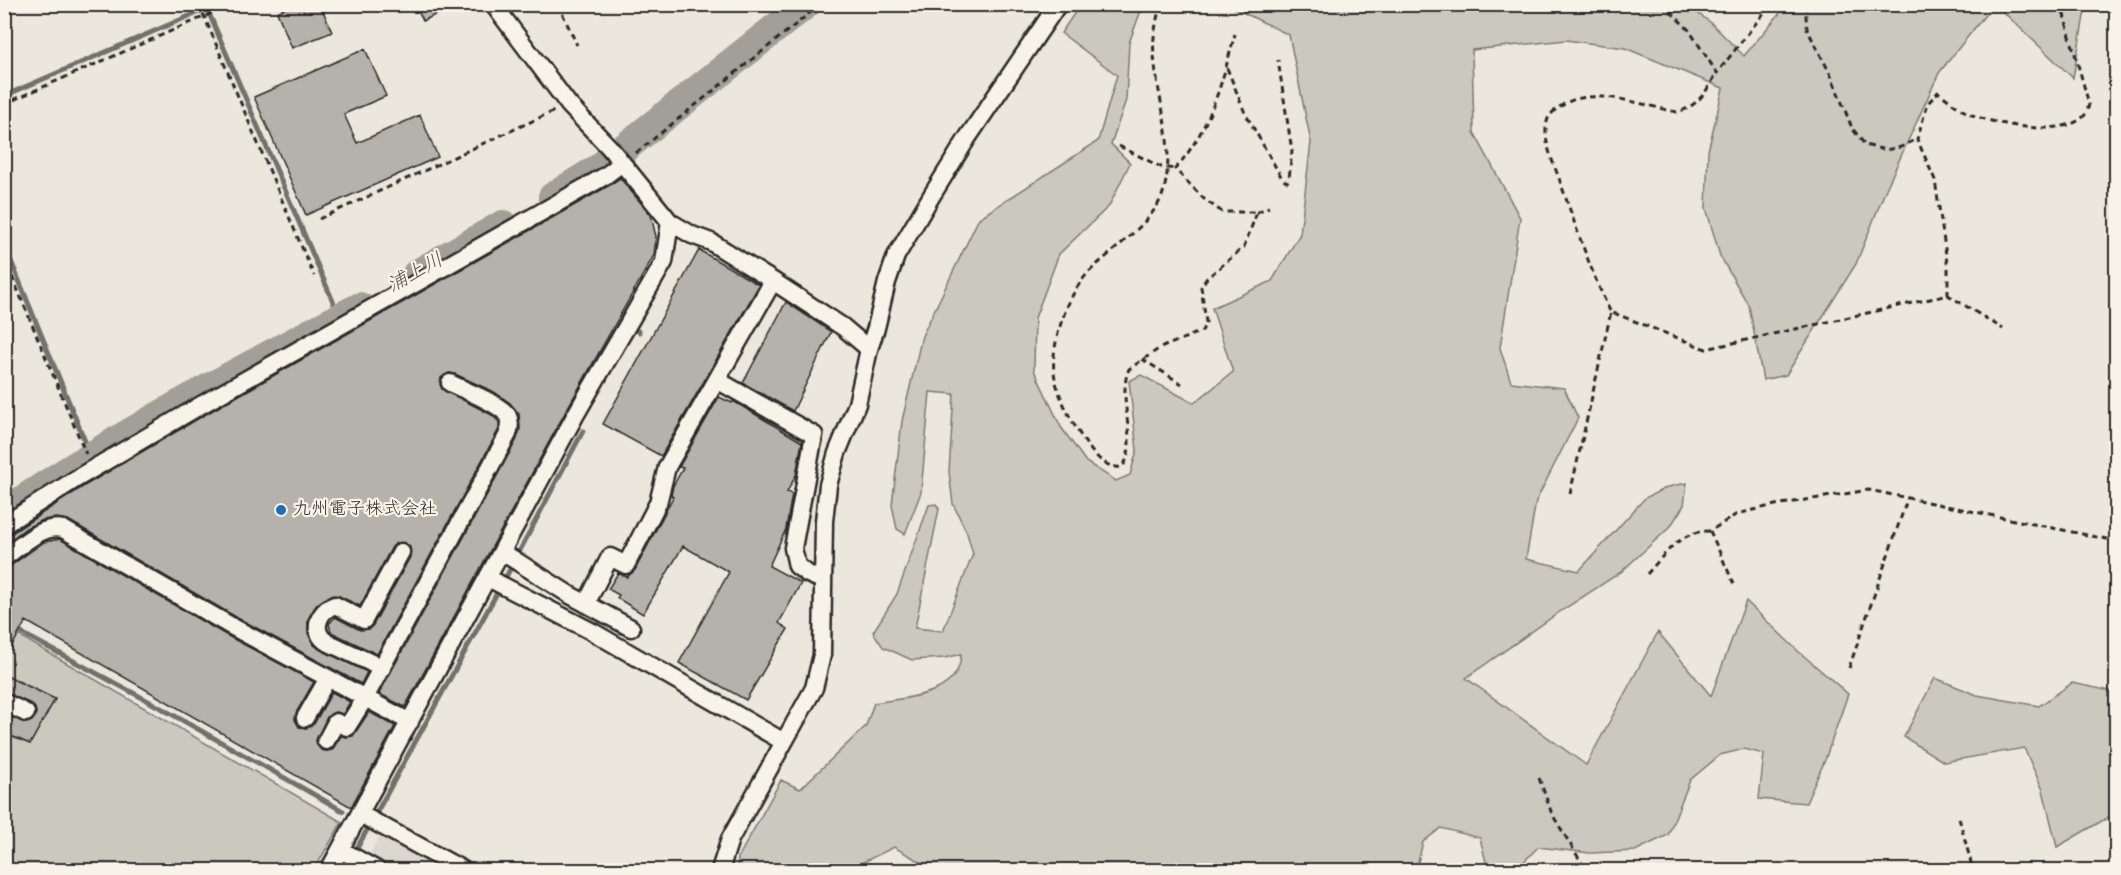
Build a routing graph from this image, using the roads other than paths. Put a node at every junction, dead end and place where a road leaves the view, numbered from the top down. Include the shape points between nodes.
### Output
1 (493, 4) edge
2 (1058, 4) edge
3 (617, 157) junction
4 (670, 222) junction
5 (773, 281) junction
6 (868, 349) junction
7 (717, 380) junction
8 (450, 383) dead end
9 (4, 525) edge
10 (402, 552) dead end
11 (4, 558) edge
12 (510, 558) junction
13 (822, 580) junction
14 (497, 582) junction
15 (586, 604) junction
16 (631, 628) dead end
17 (382, 668) junction
18 (328, 678) junction
19 (365, 698) junction
20 (4, 702) edge
21 (26, 713) dead end
22 (305, 718) dead end
23 (410, 722) junction
24 (326, 741) dead end
25 (784, 742) junction
26 (369, 820) junction
27 (344, 851) junction
28 (370, 866) edge
29 (329, 870) edge
30 (463, 870) edge
31 (720, 870) edge

1 - 3 street via 569,105
2 - 6 street via 968,137 896,256
3 - 4 street
3 - 9 street via 605,176 194,409
4 - 5 street via 711,242
4 - 12 street via 664,262 576,414
5 - 6 street via 843,327
5 - 7 street
6 - 13 street via 857,404 828,485
7 - 13 street via 814,435 794,548 797,566
7 - 15 street via 667,467 658,503 626,565 610,557
8 - 17 street via 498,407 507,415 508,434
10 - 17 street via 364,620 335,605 327,608 316,629 325,641
11 - 18 street via 46,529 63,530
12 - 14 street
12 - 15 street
13 - 25 street via 819,671 808,701
14 - 23 street
14 - 25 street via 593,632
15 - 16 street
17 - 19 street
18 - 19 street
18 - 22 street
19 - 23 street
19 - 24 street via 347,727 336,722
20 - 21 street
23 - 26 street
25 - 31 street via 730,839
26 - 27 street
26 - 30 street
27 - 28 street
27 - 29 street

